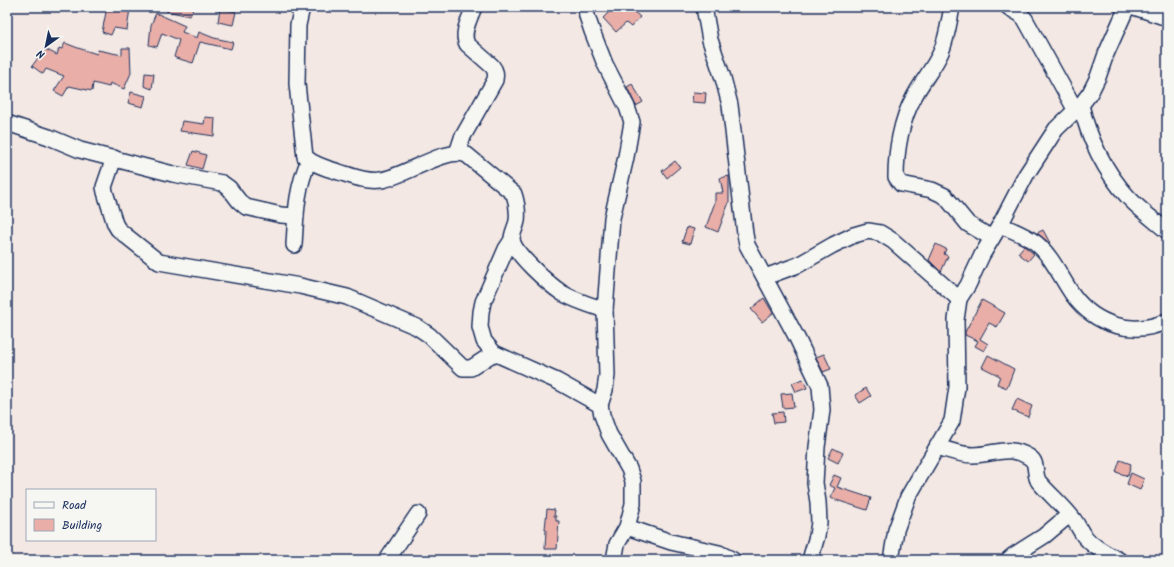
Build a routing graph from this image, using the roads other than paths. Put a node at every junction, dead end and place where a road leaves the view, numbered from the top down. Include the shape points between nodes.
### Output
1 (302, 7) edge
2 (474, 7) edge
3 (586, 7) edge
4 (704, 7) edge
5 (952, 7) edge
6 (1008, 7) edge
7 (1127, 7) edge
8 (1134, 7) edge
9 (1167, 18) edge
10 (1078, 107) junction
11 (7, 123) edge
12 (457, 153) junction
13 (114, 158) junction
14 (309, 160) junction
15 (296, 216) junction
16 (1000, 225) junction
17 (1167, 231) edge
18 (992, 238) junction
19 (512, 240) junction
20 (294, 245) dead end
21 (765, 277) junction
22 (959, 299) junction
23 (605, 310) junction
24 (1167, 321) edge
25 (494, 353) junction
26 (600, 405) junction
27 (937, 447) junction
28 (418, 514) dead end
29 (1069, 515) junction
30 (627, 527) junction
31 (387, 560) edge
32 (614, 560) edge
33 (733, 560) edge
34 (810, 560) edge
35 (891, 560) edge
36 (1008, 560) edge
37 (1119, 560) edge

1 - 14 street via 298,25 297,84 305,157
2 - 12 street via 465,40 492,66 496,74 462,138
3 - 23 street via 605,64 632,122 612,218
4 - 21 street via 710,40 730,106 747,245
5 - 18 street via 941,53 913,98 905,117 896,177 901,184 932,190 945,196 968,224
6 - 10 street via 1026,19
7 - 10 street via 1098,77 1090,93
8 - 9 street
10 - 16 street via 1049,139 1026,175
10 - 17 street via 1119,186 1138,207
11 - 13 street via 80,150
12 - 14 street via 380,181 359,179
12 - 19 street via 468,155 514,194 518,203
13 - 15 street via 173,174 222,183 246,207
13 - 25 street via 104,187 115,224 159,262 300,286 347,297 417,326 464,368 471,368
14 - 15 street via 297,195
15 - 20 street
16 - 18 street
16 - 24 street via 1036,243 1073,296 1104,321 1125,329 1136,329 1157,326
18 - 22 street
19 - 23 street via 515,249 523,258 561,292
19 - 25 street via 488,289 481,312 480,327 484,341
21 - 22 street via 798,265 854,235 868,231 880,233 893,241
21 - 34 street via 820,386 822,410 815,483 819,522
22 - 27 street via 956,320 957,387 952,421
23 - 26 street via 607,375
25 - 26 street via 557,381
26 - 30 street via 610,434 633,481 633,504
27 - 29 street via 960,454 1016,451 1023,454 1034,461 1038,481
27 - 35 street via 908,497 896,530
28 - 31 street
29 - 36 street via 1044,536
29 - 37 street via 1096,548
30 - 32 street via 617,544
30 - 33 street via 671,542 719,553

